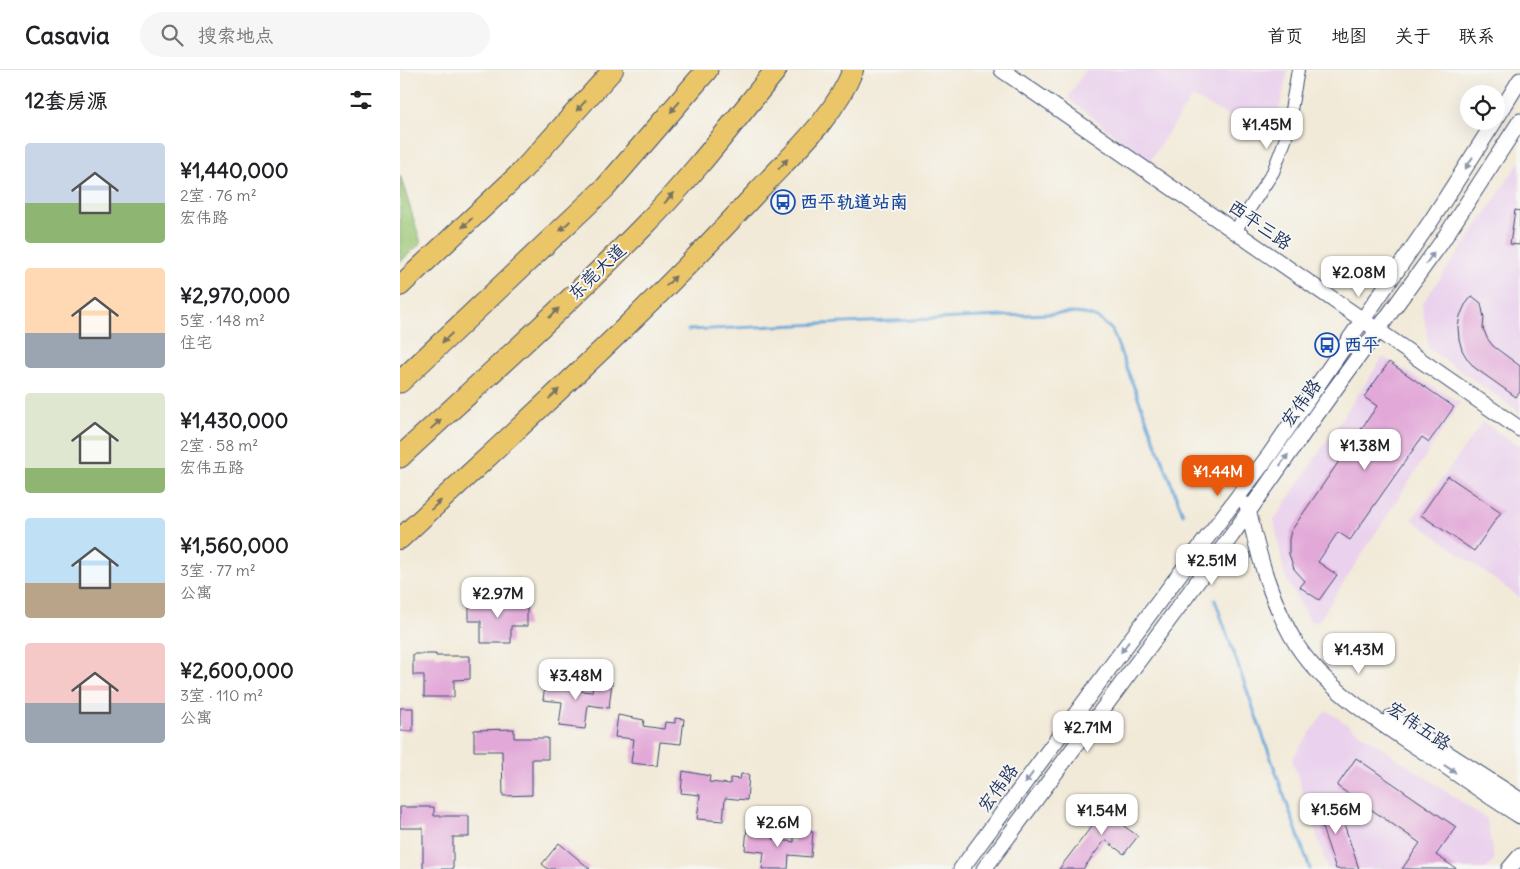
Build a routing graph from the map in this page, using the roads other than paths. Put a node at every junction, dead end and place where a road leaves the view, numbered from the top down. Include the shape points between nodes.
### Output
1 (613, 70) edge
2 (707, 70) edge
3 (776, 70) edge
4 (1002, 70) edge
5 (1298, 70) edge
6 (853, 72) edge
7 (1520, 80) edge
8 (1505, 105) edge
9 (1520, 121) edge
10 (1490, 130) edge
11 (1235, 231) junction
12 (400, 286) edge
13 (1363, 319) junction
14 (1378, 330) junction
15 (400, 382) edge
16 (1520, 429) edge
17 (400, 458) edge
18 (1247, 484) junction
19 (1252, 505) junction
20 (400, 538) edge
21 (1520, 800) edge
22 (1520, 816) edge
23 (1520, 856) edge
24 (961, 869) edge
25 (984, 869) edge
26 (1509, 869) edge

1 -> 12 main road via 520,173
2 -> 15 highway via 605,188
17 -> 3 highway, 东莞大道 via 645,225
4 - 11 street, 西平三路
5 - 11 street via 1286,138 1273,172
20 -> 6 main road via 608,344 733,219 824,119
7 - 8 street, 宏伟路
14 -> 9 street, 宏伟路 via 1466,207
10 -> 13 street, 宏伟路
11 - 13 street, 西平三路
13 - 14 street, 西平三路
13 - 18 street, 宏伟路
14 - 16 street, 西平三路
19 -> 14 street, 宏伟路
18 - 19 street, 宏伟五路
18 -> 24 street, 宏伟路
19 - 21 street, 宏伟五路 via 1292,619 1332,671 1406,728
19 -> 22 street, 宏伟五路 via 1262,564 1284,622 1299,649 1356,705
19 - 25 street, 宏伟路
23 - 26 street

